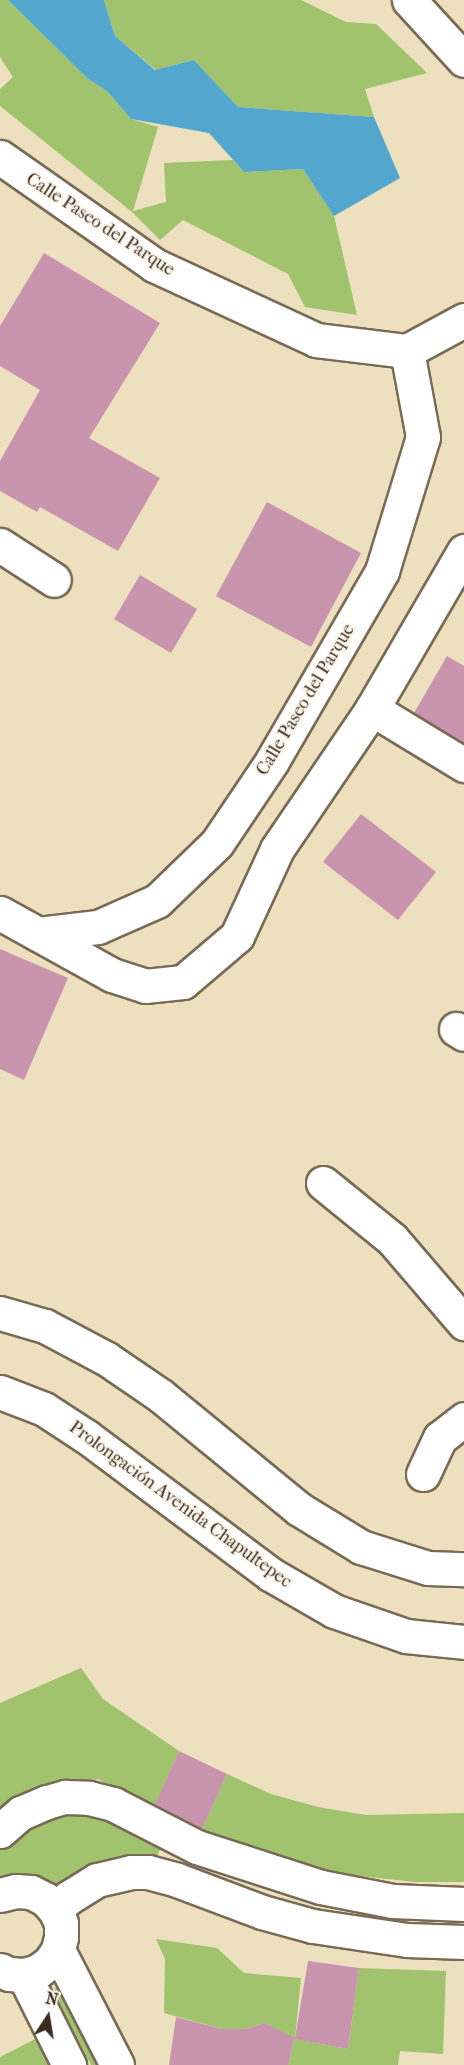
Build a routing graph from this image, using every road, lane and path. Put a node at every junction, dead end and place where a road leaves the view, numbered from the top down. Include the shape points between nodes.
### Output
1 (409, 0) edge
2 (464, 60) edge
3 (1, 162) edge
4 (464, 320) edge
5 (407, 351) junction
6 (0, 545) edge
7 (464, 551) edge
8 (54, 580) dead end
9 (372, 709) junction
10 (464, 765) edge
11 (0, 913) edge
12 (38, 934) junction
13 (323, 1183) dead end
14 (0, 1313) edge
15 (464, 1323) edge
16 (0, 1392) edge
17 (464, 1419) edge
18 (423, 1474) dead end
19 (464, 1569) edge
20 (464, 1642) edge
21 (162, 1830) junction
22 (0, 1831) edge
23 (197, 1847) junction
24 (163, 1876) junction
25 (0, 1895) edge
26 (464, 1904) edge
27 (55, 1910) junction
28 (464, 1942) edge
29 (58, 1950) junction
30 (8, 1974) edge
31 (69, 2065) edge
32 (117, 2065) edge

1 - 2 street
3 - 5 street, Calle Paseo del Parque via 165,270 316,340
4 - 5 street
5 - 12 street, Calle Paseo del Parque via 423,437 382,571 272,761 217,843 157,901 98,927
6 - 8 street
7 - 9 street
9 - 10 street
9 - 12 street via 277,849 237,936 183,982 145,987 112,975
11 - 12 street
13 - 15 street via 392,1239
14 - 19 street via 45,1326 107,1359 162,1396 299,1509 361,1547 428,1568
16 - 20 street, Prolongación Avenida Chapultepec via 53,1414 270,1574 334,1611 406,1636
17 - 18 street via 440,1438
21 - 22 street via 113,1804 65,1797 21,1813
21 - 23 street
21 - 24 street via 166,1849 156,1867
23 - 24 street via 181,1856
23 - 26 street via 321,1887 393,1901
24 - 27 street via 131,1872 97,1880
24 - 28 street via 231,1902 313,1926 407,1940
25 - 27 street via 31,1892
27 - 29 street via 61,1923
29 - 30 street via 38,1971
29 - 32 street
30 - 31 street

